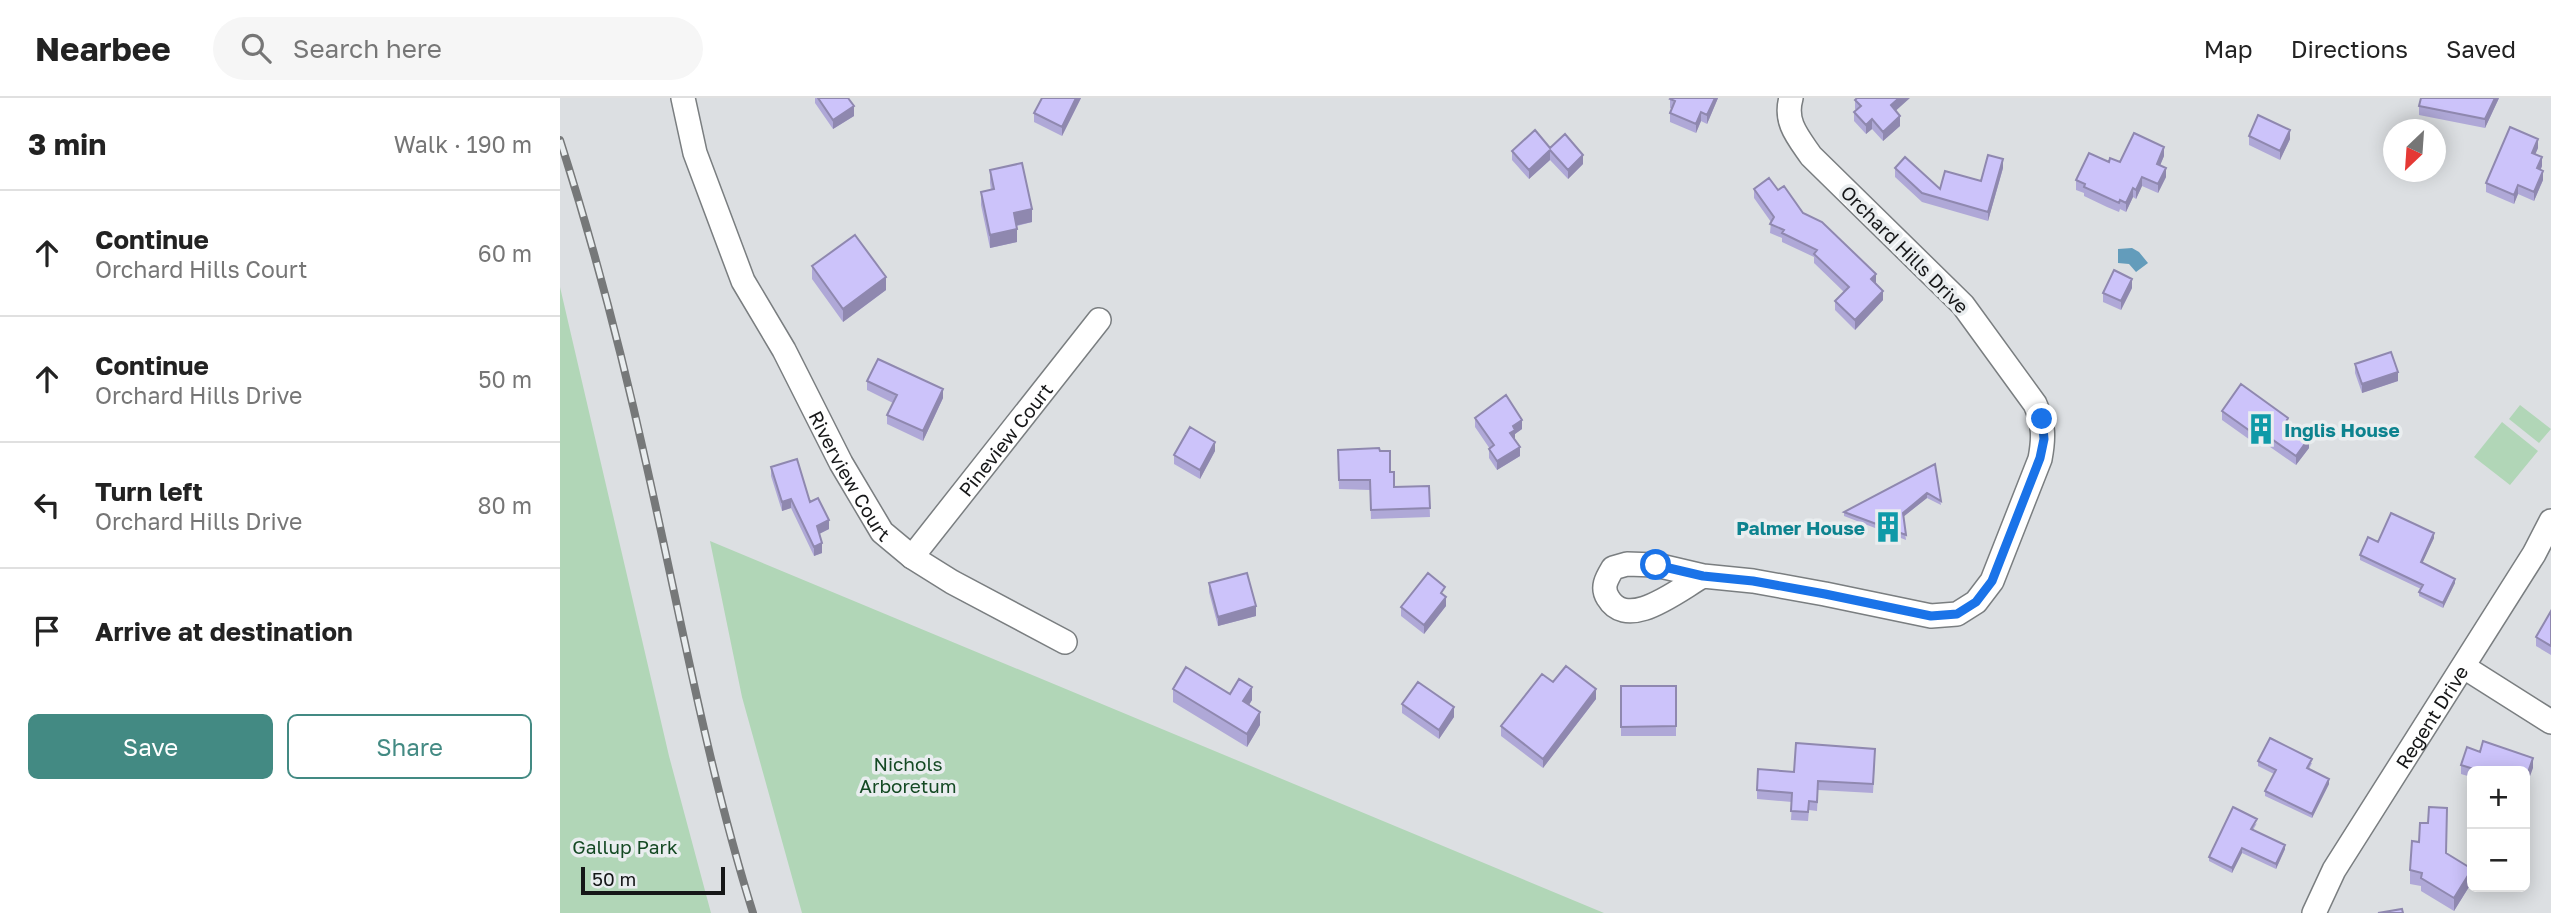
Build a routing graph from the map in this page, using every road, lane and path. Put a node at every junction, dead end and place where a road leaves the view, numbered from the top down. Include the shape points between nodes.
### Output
1 (683, 98) edge
2 (1791, 98) edge
3 (1100, 320) dead end
4 (2551, 520) edge
5 (912, 557) junction
6 (1703, 576) dead end
7 (1065, 642) dead end
8 (2464, 667) junction
9 (2551, 722) edge
10 (2314, 913) edge

1 - 5 street, Riverview Court via 695,153 743,281 865,506 882,532
2 - 6 street, Orchard Hills Drive via 1787,111 1805,148 1964,305 2035,404 2044,439 1992,581 1976,602 1957,614 1931,616 1753,581
3 - 5 street, Pineview Court
4 - 8 street, Regent Drive via 2535,554
5 - 7 street, Riverview Court
8 - 9 street
8 - 10 street, Regent Drive via 2334,870

